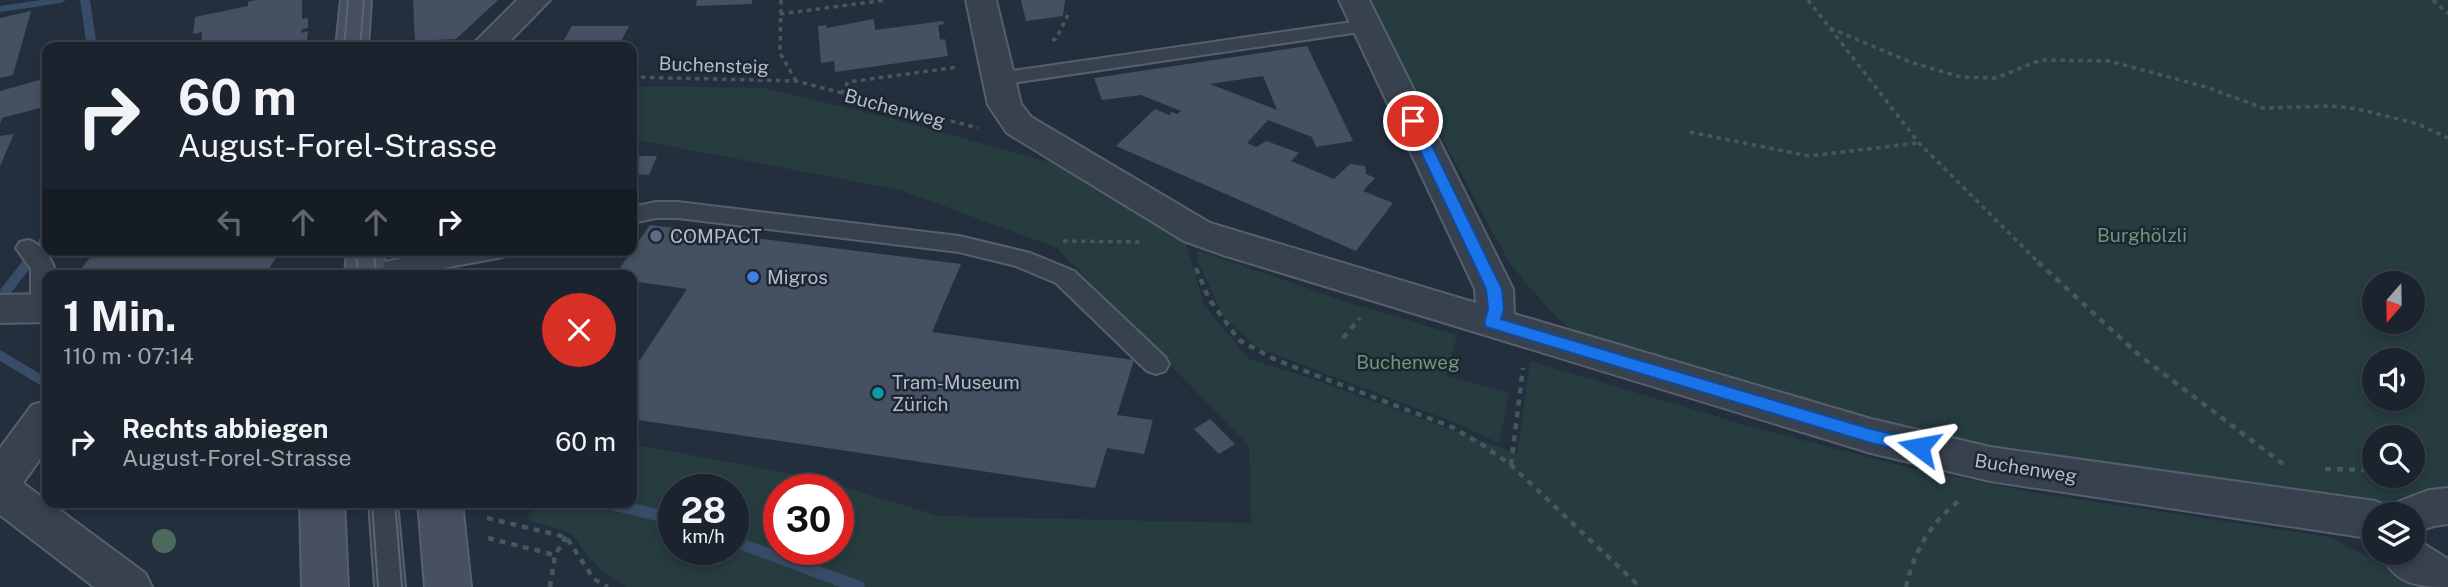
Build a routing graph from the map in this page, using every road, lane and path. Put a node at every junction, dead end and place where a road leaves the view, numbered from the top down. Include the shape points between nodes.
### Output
1 (356, 0) edge
2 (535, 0) edge
3 (781, 0) edge
4 (886, 0) edge
5 (981, 0) edge
6 (1808, 0) edge
7 (2433, 0) edge
8 (780, 13) junction
9 (1360, 13) edge
10 (2448, 14) edge
11 (1068, 15) dead end
12 (1828, 27) junction
13 (1056, 39) dead end
14 (352, 42) edge
15 (490, 42) edge
16 (961, 67) dead end
17 (637, 77) edge
18 (998, 79) junction
19 (796, 81) junction
20 (841, 94) junction
21 (1019, 125) junction
22 (1690, 132) dead end
23 (2448, 138) edge
24 (1919, 143) junction
25 (637, 214) edge
26 (1144, 242) dead end
27 (484, 256) edge
28 (36, 258) dead end
29 (1022, 259) junction
30 (462, 265) edge
31 (1195, 265) dead end
32 (367, 270) edge
33 (27, 309) edge
34 (1492, 323) junction
35 (1156, 364) dead end
36 (1523, 365) dead end
37 (42, 424) edge
38 (1511, 465) junction
39 (2314, 468) dead end
40 (2362, 470) edge
41 (0, 481) edge
42 (0, 489) edge
43 (1969, 495) dead end
44 (2448, 506) edge
45 (322, 508) edge
46 (383, 508) edge
47 (441, 508) edge
48 (2305, 509) junction
49 (2425, 510) edge
50 (487, 518) dead end
51 (2362, 521) edge
52 (485, 537) dead end
53 (566, 537) junction
54 (555, 555) junction
55 (2420, 565) edge
56 (2448, 584) edge
57 (129, 587) edge
58 (325, 587) edge
59 (390, 587) edge
60 (448, 587) edge
61 (550, 587) edge
62 (608, 587) edge
63 (1640, 587) edge
64 (1906, 587) edge

1 - 14 main road
2 - 15 street
3 - 8 path
4 - 8 path
5 - 18 street
6 - 12 path
7 - 10 path
8 - 19 path via 780,53
9 - 18 lane
9 - 34 street via 1494,289
11 - 13 path
12 - 23 path via 1910,62 1961,77 1996,78 2041,60 2109,61 2207,87 2263,108 2358,109 2418,124
12 - 24 path
16 - 20 path via 848,82
17 - 19 path, Buchensteig
18 - 21 street via 1005,105
19 - 20 path, Buchenweg
20 - 21 path, Buchenweg via 970,128
21 - 34 street, Buchenweg via 1197,232
22 - 24 path via 1809,156
24 - 48 path via 2140,356 2286,466
25 - 29 lane via 678,210 959,244
26 - 29 path via 1060,240 1046,243
27 - 30 lane
28 - 33 lane
29 - 35 lane via 1065,277
30 - 32 lane
31 - 38 path via 1209,299 1239,340 1276,360 1452,427
34 - 48 street, Buchenweg via 1871,436 1990,464
36 - 38 path
37 - 41 street
38 - 63 path
39 - 40 path
42 - 57 street
43 - 64 path via 1946,508 1910,562
44 - 49 street
45 - 58 main road
46 - 59 lane
47 - 60 main road
48 - 51 street, Buchenweg
50 - 53 path
52 - 54 path
53 - 54 path
53 - 62 path via 594,579
54 - 61 path
55 - 56 street

